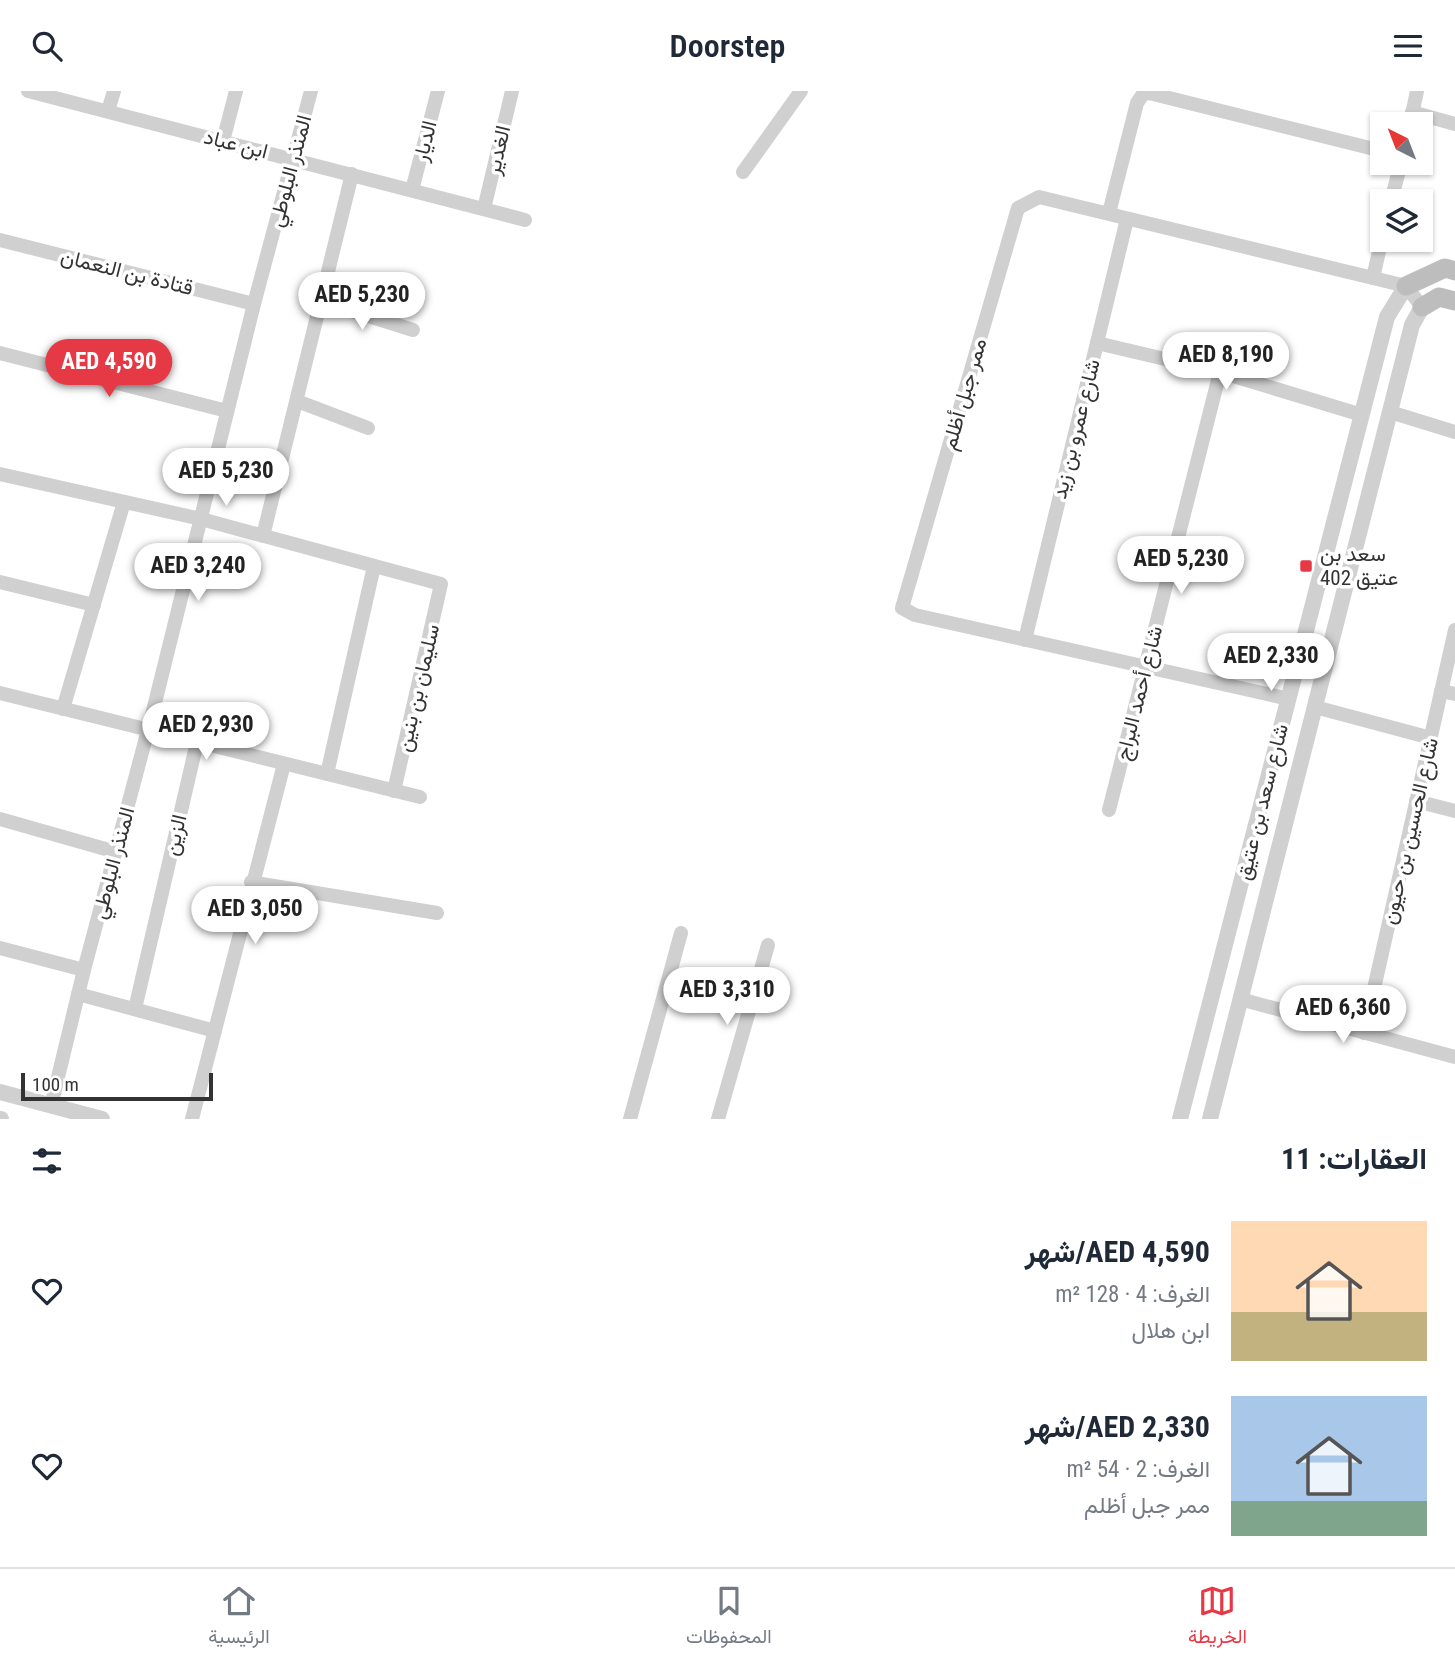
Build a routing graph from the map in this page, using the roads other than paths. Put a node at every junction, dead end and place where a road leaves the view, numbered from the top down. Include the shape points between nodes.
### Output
1 (28, 91) edge
2 (114, 91) edge
3 (236, 91) edge
4 (312, 91) edge
5 (438, 91) edge
6 (512, 91) edge
7 (801, 91) edge
8 (1417, 91) edge
9 (108, 111) junction
10 (1412, 112) edge
11 (1433, 121) edge
12 (1455, 124) edge
13 (223, 141) junction
14 (1370, 148) edge
15 (293, 158) junction
16 (743, 172) dead end
17 (352, 174) junction
18 (412, 190) junction
19 (484, 209) junction
20 (1109, 213) junction
21 (1127, 219) junction
22 (525, 220) dead end
23 (0, 240) edge
24 (1379, 252) edge
25 (1455, 271) edge
26 (1373, 278) junction
27 (1405, 286) junction
28 (321, 301) junction
29 (1455, 301) edge
30 (254, 304) junction
31 (1422, 307) junction
32 (413, 330) dead end
33 (1097, 343) junction
34 (0, 353) edge
35 (1220, 372) junction
36 (297, 401) junction
37 (227, 411) junction
38 (1390, 412) junction
39 (1362, 415) junction
40 (368, 428) dead end
41 (1455, 432) edge
42 (0, 474) edge
43 (124, 502) junction
44 (201, 519) junction
45 (263, 536) junction
46 (374, 566) junction
47 (0, 582) edge
48 (94, 605) junction
49 (1455, 630) edge
50 (1025, 640) junction
51 (1145, 667) junction
52 (1448, 692) edge
53 (0, 693) edge
54 (1289, 699) junction
55 (1315, 707) junction
56 (63, 709) junction
57 (148, 730) junction
58 (1431, 738) junction
59 (197, 742) junction
60 (284, 764) junction
61 (327, 774) junction
62 (394, 791) junction
63 (420, 797) dead end
64 (1416, 801) junction
65 (1110, 810) dead end
66 (1455, 811) edge
67 (0, 819) edge
68 (116, 852) junction
69 (252, 882) junction
70 (437, 913) dead end
71 (681, 933) dead end
72 (768, 945) dead end
73 (0, 948) edge
74 (84, 970) junction
75 (78, 994) junction
76 (1240, 999) junction
77 (135, 1009) junction
78 (215, 1031) junction
79 (1364, 1033) junction
80 (1455, 1057) edge
81 (0, 1092) edge
82 (51, 1106) junction
83 (102, 1119) edge
84 (192, 1119) edge
85 (631, 1119) edge
86 (718, 1119) edge
87 (1180, 1119) edge
88 (1210, 1119) edge

1 - 9 street, ابن عباد
2 - 9 street
3 - 13 street
4 - 15 street, المنذر البلوطي
5 - 18 street, الديار
6 - 19 street, الغدير
7 - 16 street
8 - 10 street
9 - 13 street, ابن عباد
11 - 12 street
13 - 15 street, ابن عباد
14 - 20 street via 1143,94
15 - 17 street, ابن عباد
15 - 30 street, المنذر البلوطي
17 - 18 street, ابن عباد
17 - 28 street
18 - 19 street, ابن عباد
19 - 22 street, ابن عباد
20 - 21 street, ممر جبل أظلم
20 - 50 street, ممر جبل أظلم via 1039,197 1018,208 902,608 915,615
21 - 26 street, ممر جبل أظلم
21 - 33 street, شارع عمرو بن زيد
23 - 30 street, قتادة بن النعمان
24 - 26 street
25 - 27 main road via 1445,268
26 - 27 street, ممر جبل أظلم
27 - 31 street
27 - 39 street, شارع سعد بن عتيق via 1387,317
28 - 32 street
28 - 36 street
29 - 31 main road via 1439,297
30 - 37 street, المنذر البلوطي
31 - 38 street, شارع سعد بن عتيق via 1412,325
33 - 35 street
33 - 50 street, شارع عمرو بن زيد
34 - 37 street
35 - 39 street
35 - 51 street, شارع أحمد البراج
36 - 40 street
36 - 45 street
37 - 44 street, المنذر البلوطي
38 - 41 street
38 - 55 street, شارع سعد بن عتيق
39 - 54 street, شارع سعد بن عتيق
42 - 43 street
43 - 44 street
43 - 48 street
44 - 45 street
44 - 57 street, المنذر البلوطي
45 - 46 street
46 - 61 street
46 - 62 street, سليمان بن بنين via 441,585
47 - 48 street
48 - 56 street
49 - 52 street, شارع الحسين بن حيون
50 - 51 street, ممر جبل أظلم
51 - 54 street, ممر جبل أظلم
51 - 65 street, شارع أحمد البراج
52 - 58 street, شارع الحسين بن حيون
53 - 56 street
54 - 87 street, شارع سعد بن عتيق
55 - 58 street
55 - 76 street, شارع سعد بن عتيق
56 - 57 street
57 - 59 street
57 - 68 street, المنذر البلوطي
58 - 64 street, شارع الحسين بن حيون
59 - 60 street
59 - 77 street, الزين
60 - 61 street
60 - 69 street
61 - 62 street
62 - 63 street
64 - 66 street
64 - 79 street, شارع الحسين بن حيون
67 - 68 street
68 - 74 street, المنذر البلوطي
69 - 70 street
69 - 78 street
71 - 85 street
72 - 86 street
73 - 74 street
74 - 75 street, المنذر البلوطي
75 - 77 street
75 - 82 street, المنذر البلوطي
76 - 79 street
76 - 88 street, شارع سعد بن عتيق
77 - 78 street
78 - 84 street
79 - 80 street
81 - 82 street
82 - 83 street

